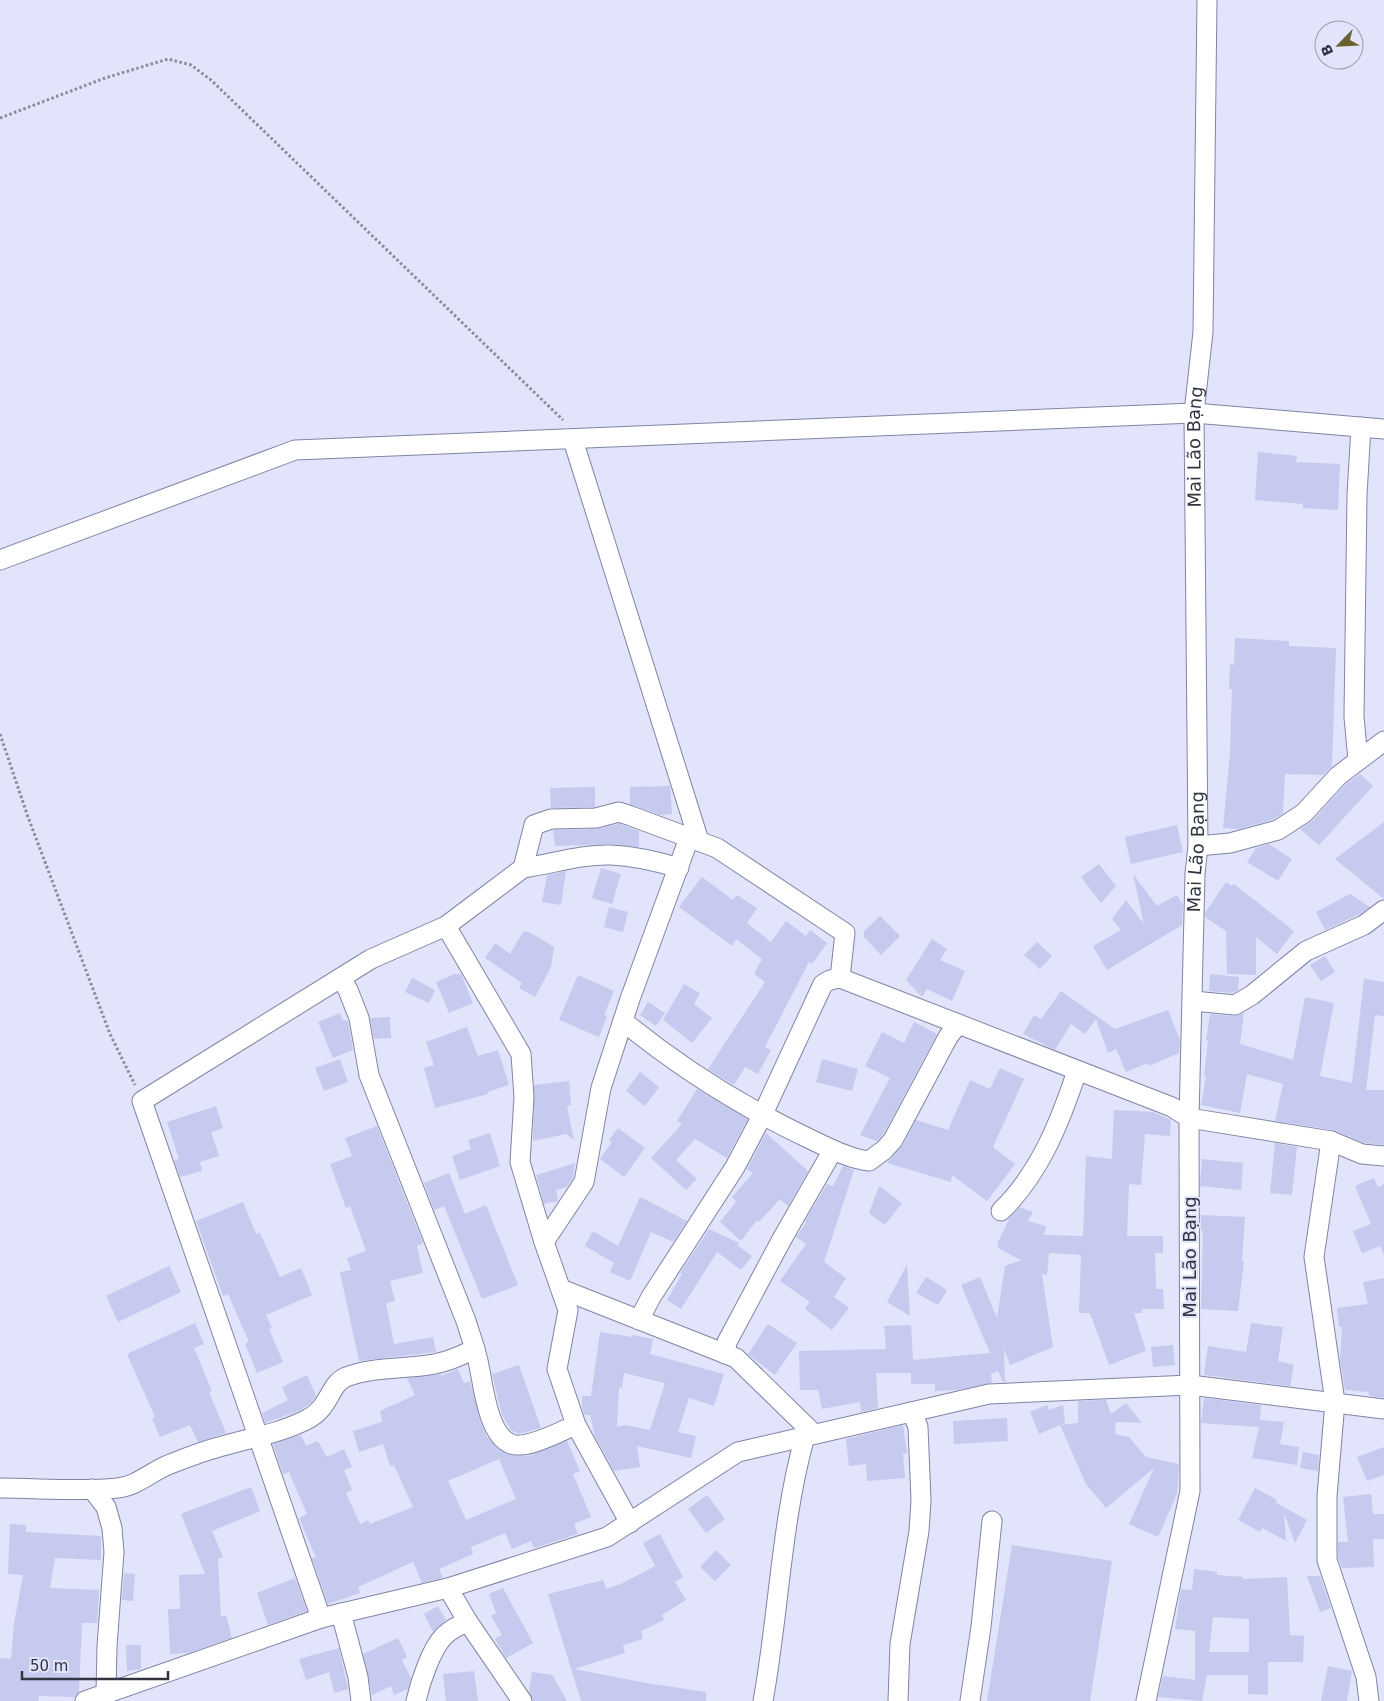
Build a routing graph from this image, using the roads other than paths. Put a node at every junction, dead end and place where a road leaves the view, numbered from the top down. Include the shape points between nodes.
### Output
1 (1207, 0) edge
2 (1194, 413) junction
3 (1361, 427) junction
4 (1384, 429) edge
5 (573, 440) junction
6 (0, 560) edge
7 (1384, 741) edge
8 (1358, 760) junction
9 (694, 840) junction
10 (1198, 846) junction
11 (523, 868) junction
12 (679, 868) junction
13 (1384, 910) edge
14 (446, 926) junction
15 (341, 978) junction
16 (840, 978) junction
17 (1193, 1001) junction
18 (624, 1022) junction
19 (958, 1024) junction
20 (1077, 1071) junction
21 (762, 1116) junction
22 (1189, 1118) junction
23 (1331, 1141) junction
24 (834, 1150) junction
25 (1384, 1156) edge
26 (1001, 1211) dead end
27 (544, 1242) junction
28 (561, 1289) junction
29 (639, 1320) junction
30 (475, 1349) junction
31 (724, 1354) junction
32 (1190, 1385) junction
33 (1335, 1402) junction
34 (1384, 1409) edge
35 (912, 1412) junction
36 (576, 1425) junction
37 (809, 1435) junction
38 (259, 1439) junction
39 (0, 1488) edge
40 (92, 1489) junction
41 (992, 1521) dead end
42 (630, 1524) junction
43 (448, 1588) junction
44 (341, 1613) junction
45 (321, 1618) junction
46 (468, 1622) junction
47 (106, 1693) junction
48 (85, 1701) edge
49 (360, 1701) edge
50 (416, 1701) edge
51 (522, 1701) edge
52 (763, 1701) edge
53 (898, 1701) edge
54 (970, 1701) edge
55 (1146, 1701) edge
56 (1369, 1701) edge

1 - 2 street, Mai Lão Bạng via 1203,332
2 - 3 street
2 - 5 street
2 - 10 street, Mai Lão Bạng
3 - 4 street
3 - 8 street via 1354,718
5 - 6 street via 295,450
5 - 9 street
7 - 8 street
8 - 10 street via 1338,776 1311,807 1278,830 1230,843
9 - 11 street via 618,812 596,818 551,820 534,825
9 - 12 street
9 - 16 street via 717,848 845,933
10 - 17 street, Mai Lão Bạng
11 - 12 street via 610,855
11 - 14 street
12 - 18 street
13 - 17 street via 1364,925 1306,951 1235,1005
14 - 15 street via 370,959
14 - 27 street via 521,1054 524,1097 520,1162
15 - 30 street via 359,1018 369,1075
15 - 38 street via 142,1101
16 - 19 street
16 - 21 street via 823,984 815,998
17 - 22 street, Mai Lão Bạng
18 - 21 street via 710,1085
18 - 27 street via 599,1097 584,1182
19 - 20 street
19 - 24 street via 893,1140 884,1150 869,1161
20 - 22 street via 1172,1107
20 - 26 street via 1047,1149
21 - 24 street
21 - 29 street via 735,1167
22 - 23 street
22 - 32 street, Mai Lão Bạng
23 - 25 street via 1362,1154
23 - 33 street via 1314,1257
24 - 31 street via 773,1256 727,1342
27 - 28 street
28 - 29 street
28 - 36 street via 568,1310 557,1369
29 - 31 street
30 - 36 street via 487,1407 504,1438 512,1444 527,1444
30 - 38 street via 430,1365 373,1370 341,1379 318,1414
31 - 37 street via 736,1358
32 - 33 street
32 - 35 street via 989,1394
32 - 55 street, Mai Lão Bạng via 1190,1491
33 - 34 street
33 - 56 street via 1327,1496 1328,1560 1366,1677
35 - 37 street
35 - 53 street via 918,1428 921,1500 900,1644
36 - 42 street
37 - 42 street via 738,1452
37 - 52 street via 797,1464 785,1529
38 - 40 street via 219,1446 125,1486
38 - 45 street
39 - 40 street
40 - 47 street via 106,1507 114,1552
41 - 54 street
42 - 43 street via 607,1537
43 - 44 street
43 - 46 street
44 - 45 street
44 - 49 street via 357,1670
45 - 47 street
46 - 50 street via 443,1636
46 - 51 street
47 - 48 street

